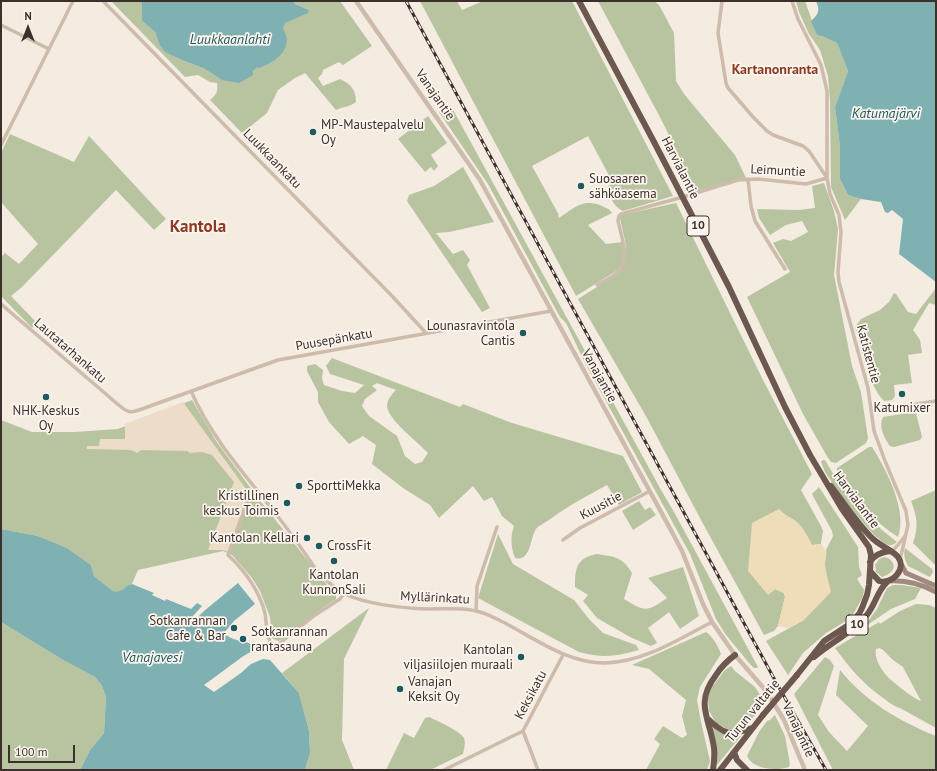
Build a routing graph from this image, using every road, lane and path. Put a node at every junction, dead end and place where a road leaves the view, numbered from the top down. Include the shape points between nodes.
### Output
1 (73, 1) edge
2 (103, 1) edge
3 (356, 1) edge
4 (579, 1) edge
5 (722, 1) edge
6 (792, 1) edge
7 (1, 25) edge
8 (49, 48) junction
9 (1, 145) edge
10 (827, 178) junction
11 (748, 179) junction
12 (683, 197) junction
13 (786, 269) dead end
14 (597, 285) dead end
15 (1, 304) edge
16 (551, 311) junction
17 (426, 333) junction
18 (192, 392) junction
19 (936, 401) edge
20 (872, 411) junction
21 (127, 412) joint
22 (810, 455) junction
23 (256, 489) junction
24 (650, 491) junction
25 (497, 527) dead end
26 (906, 533) junction
27 (563, 540) dead end
28 (891, 551) junction
29 (870, 563) junction
30 (900, 563) junction
31 (869, 570) junction
32 (887, 582) junction
33 (936, 586) edge
34 (936, 592) edge
35 (344, 593) junction
36 (476, 610) junction
37 (712, 622) junction
38 (564, 655) junction
39 (735, 655) junction
40 (803, 667) junction
41 (706, 718) junction
42 (753, 728) junction
43 (523, 731) junction
44 (734, 752) junction
45 (444, 770) edge
46 (538, 770) edge
47 (713, 770) edge
48 (720, 770) edge
49 (747, 770) edge
50 (805, 770) edge

1 - 8 street
2 - 17 street, Luukkaankatu via 394,297
3 - 16 street, Vanajantie via 475,171
4 - 12 highway, Harvialantie / 10
5 - 10 street, Katistentie via 718,33 728,88 767,130 809,151
6 - 10 street, Katistentie via 821,65 827,91
7 - 8 street
8 - 9 street
10 - 11 street, Leimuntie via 806,184
10 - 20 street, Katistentie via 841,223 839,282
11 - 12 street, Leimuntie
11 - 13 street via 755,221
12 - 14 street, Leimuntie via 620,214 618,221 625,259 618,271
12 - 22 highway, Harvialantie / 10
15 - 21 street, Lautatarhankatu
16 - 17 street, Puusepänkatu
16 - 24 street, Vanajantie
17 - 18 street, Puusepänkatu via 278,360
18 - 21 street, Puusepänkatu via 135,412
18 - 23 street, Myllärinkatu via 205,420
19 - 20 street
20 - 26 street, Katistentie via 877,441 906,511
22 - 28 highway, Harvialantie / 10 via 865,531 878,544
22 - 29 highway, Harvialantie / 10 via 842,509 869,547
23 - 35 street, Myllärinkatu via 318,571
23 - 35 street via 249,496 228,555 245,574 260,598 271,643 280,643 340,599
24 - 27 street, Kuusitie via 580,528
24 - 37 street, Vanajantie via 682,551
25 - 36 street via 477,586
26 - 28 street
26 - 30 street, Katistentie
28 - 29 highway via 874,556
28 - 30 highway, 10
29 - 31 highway, 10
30 - 32 highway, 10 via 898,574
30 - 33 main road via 906,573
31 - 32 highway via 879,581
31 - 40 highway, Turun valtatie / 10 via 867,595 859,614 850,624 824,641
32 - 34 main road via 912,583
32 - 40 highway, Turun valtatie / 10 via 861,622 822,649
35 - 36 street, Myllärinkatu via 404,608
36 - 38 street, Myllärinkatu
37 - 38 street, Myllärinkatu via 657,649 627,660 597,662
37 - 39 street, Vanajantie
38 - 43 street, Keksikatu
39 - 41 highway via 728,660 708,687
39 - 50 street, Vanajantie via 767,692 784,720
40 - 42 highway, Turun valtatie / 10, bridge
41 - 42 highway via 724,732 734,734
41 - 47 highway via 714,749
42 - 44 highway, Turun valtatie / 10
43 - 45 street, Keksikatu
43 - 46 street
44 - 48 highway, Turun valtatie / 10
44 - 49 highway via 737,760

